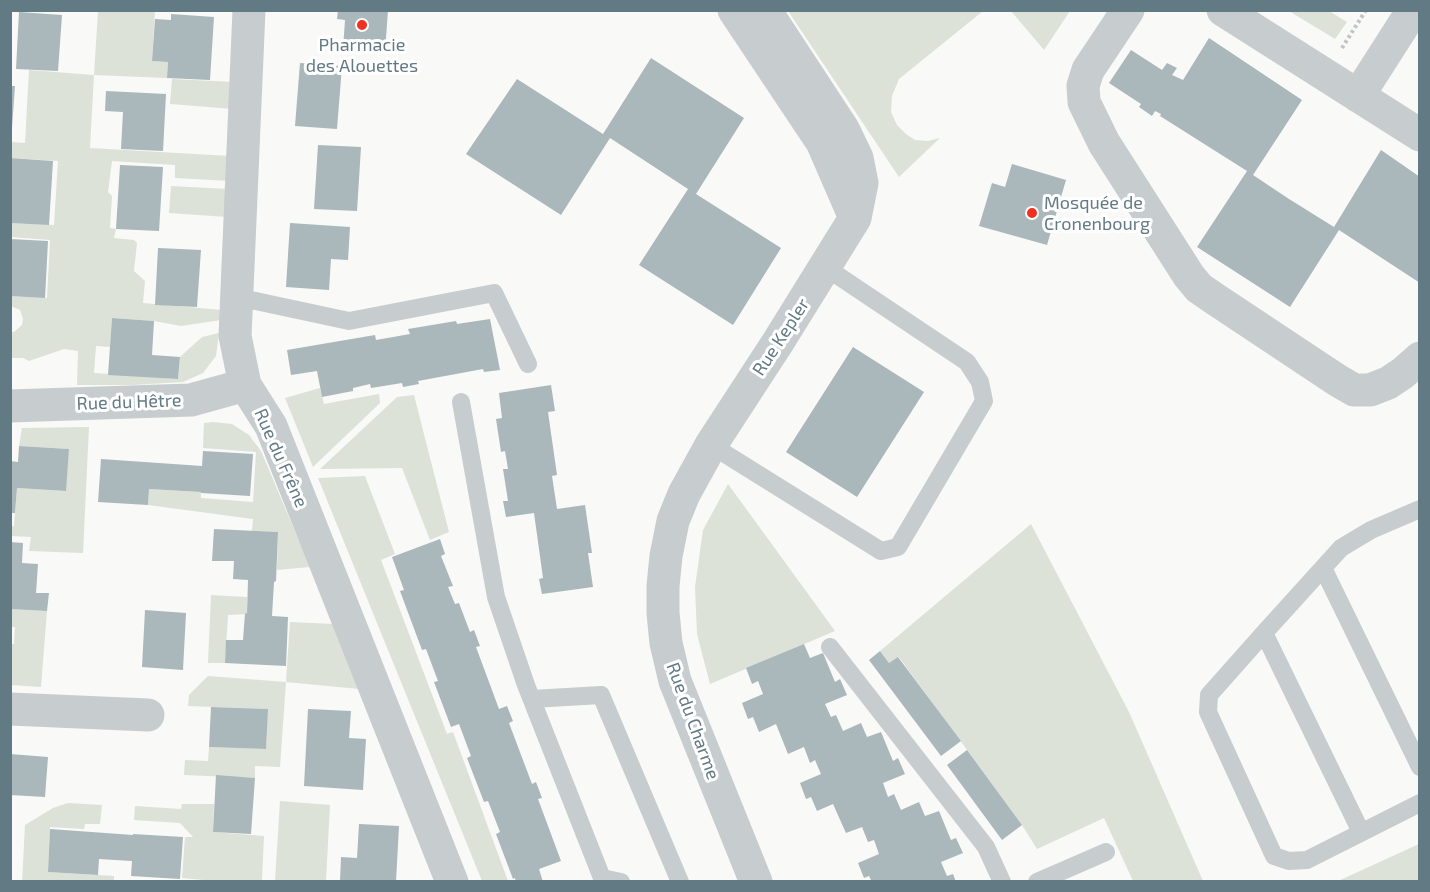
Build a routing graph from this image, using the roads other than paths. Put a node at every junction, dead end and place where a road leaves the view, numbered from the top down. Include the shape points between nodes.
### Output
1 (249, 10) edge
2 (734, 10) edge
3 (765, 10) edge
4 (1128, 10) edge
5 (1223, 10) edge
6 (1413, 10) edge
7 (1358, 96) junction
8 (1419, 135) edge
9 (855, 218) junction
10 (825, 267) junction
11 (237, 297) junction
12 (1419, 358) edge
13 (528, 364) dead end
14 (245, 385) junction
15 (461, 402) dead end
16 (10, 406) edge
17 (708, 450) junction
18 (1419, 511) edge
19 (1323, 568) junction
20 (1264, 633) junction
21 (830, 647) dead end
22 (532, 699) junction
23 (10, 709) edge
24 (148, 715) dead end
25 (1419, 767) edge
26 (1419, 802) edge
27 (1361, 832) junction
28 (1106, 852) dead end
29 (452, 882) edge
30 (621, 882) edge
31 (680, 882) edge
32 (756, 882) edge
33 (1002, 882) edge
34 (1037, 882) edge

1 - 11 street, Rue du Frêne
2 - 9 street via 822,142
3 - 9 street, Rue Kepler via 843,129 857,158 862,183
4 - 12 street via 1088,70 1084,102 1104,143 1199,288 1354,390 1370,390 1388,383
5 - 7 street
6 - 7 street
7 - 8 street
9 - 10 street, Rue Kepler
10 - 17 street, Rue Kepler
10 - 17 lane via 966,362 980,382 984,401 898,547 881,551
11 - 13 lane via 349,321 494,293
11 - 14 street, Rue du Frêne via 235,336
14 - 16 street, Rue du Hêtre via 191,400
14 - 29 street, Rue du Frêne via 271,426
15 - 22 lane via 496,597
17 - 32 street, Rue du Charme via 673,521 663,586 666,643 675,681
18 - 19 lane via 1371,530 1341,548
19 - 20 lane
19 - 25 lane
20 - 27 lane
20 - 27 lane via 1209,695 1208,712 1274,856 1289,861 1306,860
21 - 33 lane via 986,847
22 - 30 lane via 602,878
22 - 31 lane via 601,695
23 - 24 street
26 - 27 lane
28 - 34 lane

